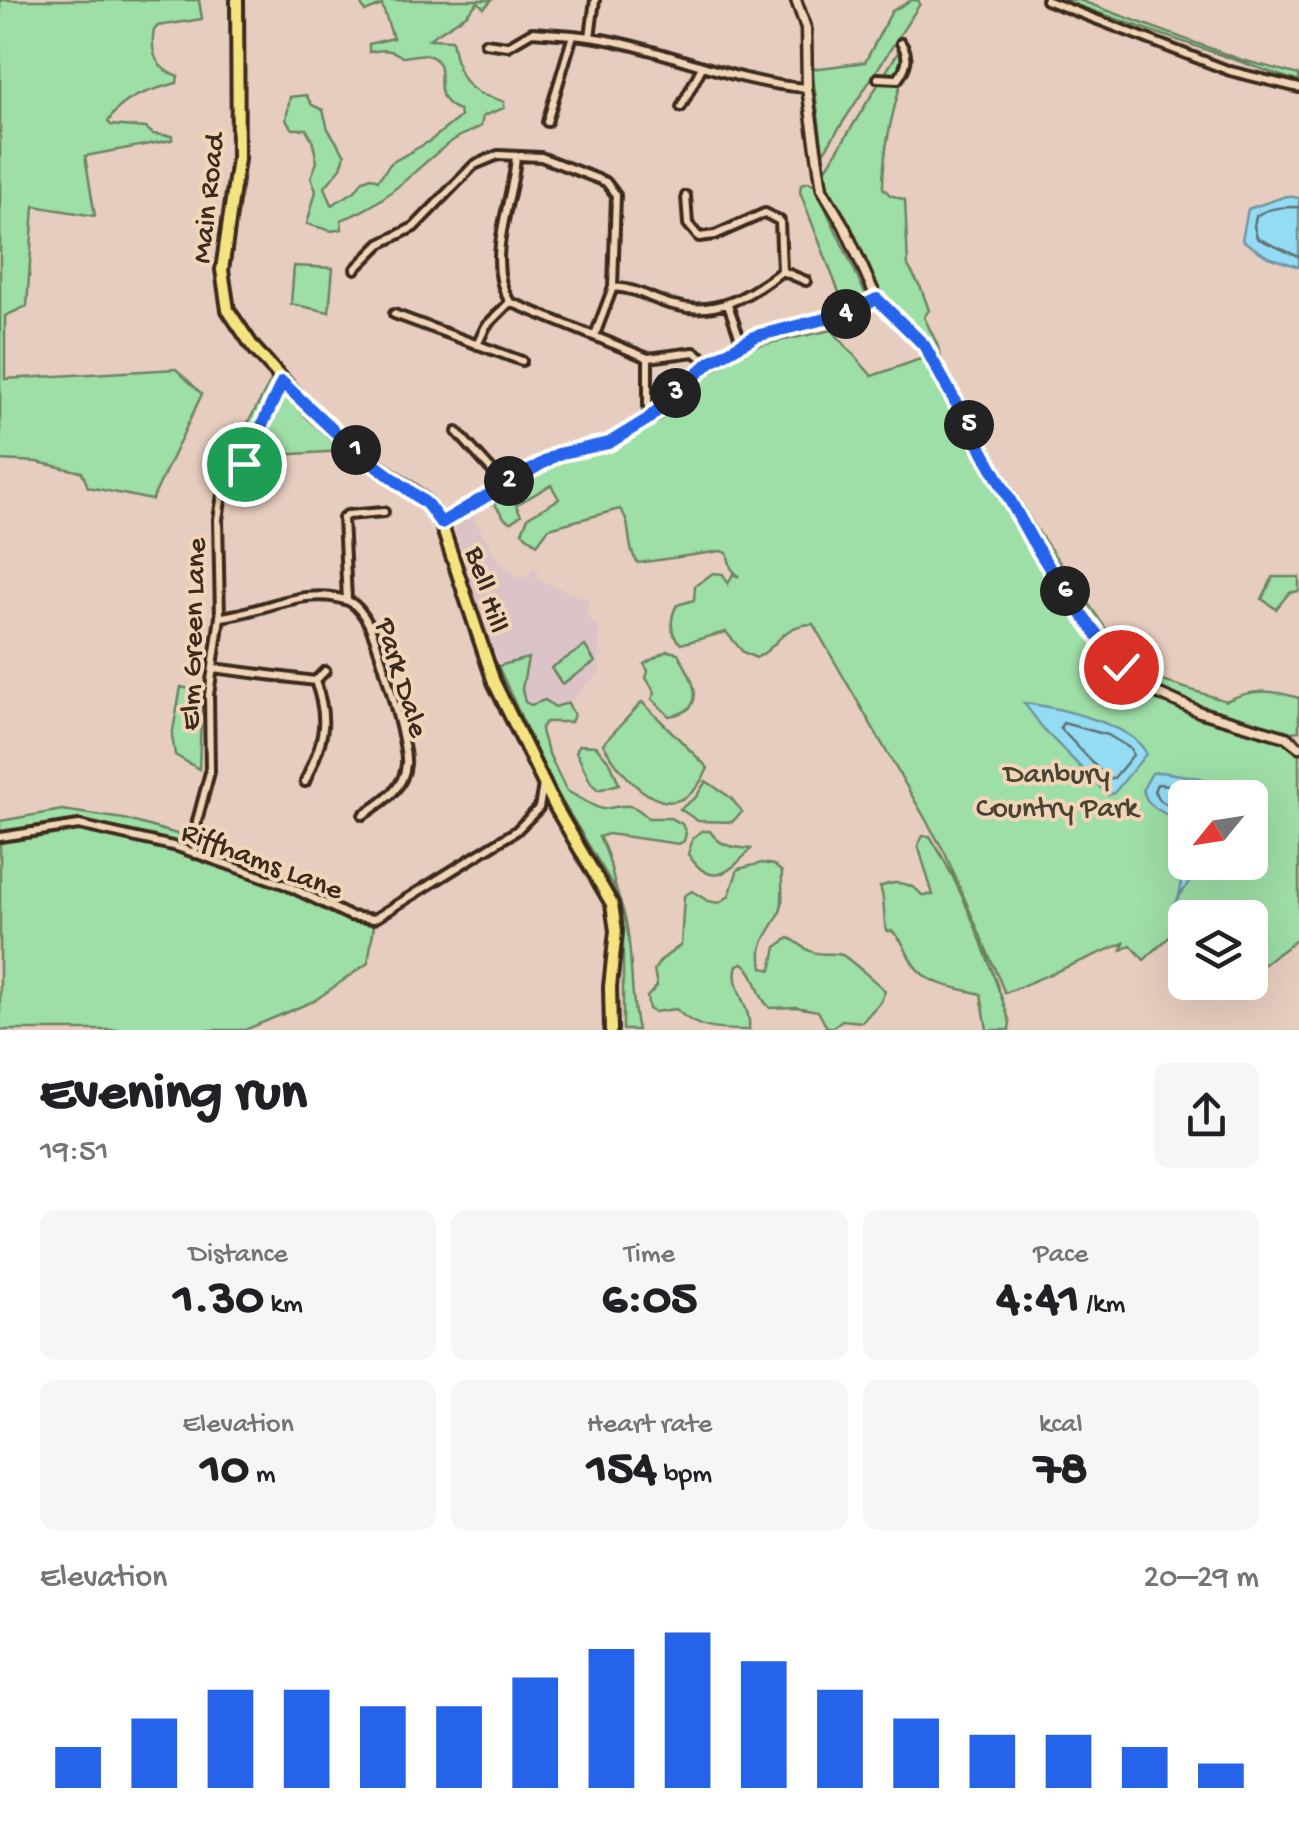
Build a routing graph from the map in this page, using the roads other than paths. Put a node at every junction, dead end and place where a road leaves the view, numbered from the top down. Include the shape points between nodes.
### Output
1 (237, 0) edge
2 (595, 0) edge
3 (796, 0) edge
4 (1046, 0) edge
5 (573, 35) junction
6 (590, 36) junction
7 (485, 43) dead end
8 (901, 44) dead end
9 (702, 67) junction
10 (878, 78) dead end
11 (808, 88) junction
12 (1299, 88) edge
13 (681, 107) dead end
14 (546, 122) dead end
15 (516, 156) junction
16 (686, 196) dead end
17 (356, 269) dead end
18 (782, 272) junction
19 (806, 281) dead end
20 (613, 287) junction
21 (877, 299) junction
22 (510, 302) junction
23 (728, 305) junction
24 (394, 314) dead end
25 (595, 335) junction
26 (477, 344) junction
27 (742, 344) junction
28 (648, 358) junction
29 (522, 361) dead end
30 (710, 362) junction
31 (282, 382) junction
32 (648, 419) junction
33 (457, 432) dead end
34 (504, 484) junction
35 (384, 512) dead end
36 (441, 523) junction
37 (347, 600) junction
38 (220, 617) junction
39 (214, 668) junction
40 (325, 670) dead end
41 (315, 681) junction
42 (1299, 736) edge
43 (1286, 737) junction
44 (1299, 747) edge
45 (306, 782) dead end
46 (543, 782) junction
47 (539, 808) junction
48 (556, 808) junction
49 (364, 815) dead end
50 (0, 837) edge
51 (197, 842) junction
52 (177, 847) junction
53 (195, 854) junction
54 (610, 1030) edge

1 - 31 main road, Main Road via 239,132 223,249 224,292 240,331
2 - 6 street
3 - 11 street via 806,28
4 - 12 street via 1230,71
5 - 6 street
5 - 7 street via 532,32 508,46
5 - 14 street
6 - 9 street
8 - 10 street via 907,52 898,79
9 - 11 street via 767,86
9 - 13 street
11 - 21 street via 822,189
15 - 17 street via 474,165 414,227 380,244
15 - 20 street via 541,157 613,188
15 - 22 street via 500,230
16 - 18 street via 688,224 698,236 774,215 780,221
18 - 19 street
18 - 23 street
20 - 23 street via 636,288 670,305
20 - 25 street
21 - 27 street
21 - 43 street via 924,345 1032,540 1121,667 1163,697
22 - 25 street
22 - 26 street
23 - 27 street
24 - 26 street
25 - 28 street
26 - 29 street
27 - 30 street
28 - 30 street via 694,352
28 - 32 street
30 - 32 street
31 - 36 main road, Bell Hill
31 - 38 street, Elm Green Lane via 222,495
32 - 34 street via 609,443 558,454
33 - 34 street
34 - 36 street
35 - 37 street, Park Dale via 343,518
36 - 46 main road, Bell Hill via 481,650
37 - 38 street, Park Dale via 314,596
37 - 49 street, Park Dale via 368,624 406,765 396,792
38 - 39 street, Elm Green Lane
39 - 41 street
39 - 51 street, Elm Green Lane via 210,772
40 - 41 street
41 - 45 street via 326,709
42 - 43 street
43 - 44 street
46 - 47 street
46 - 48 main road, Bell Hill
47 - 48 street
47 - 53 street, Riffhams Lane via 516,831 374,919 350,916 286,885
48 - 54 main road via 612,904
50 - 52 street, Riffhams Lane via 79,825
51 - 52 street
51 - 53 street, Elm Green Lane
52 - 53 street, Riffhams Lane

